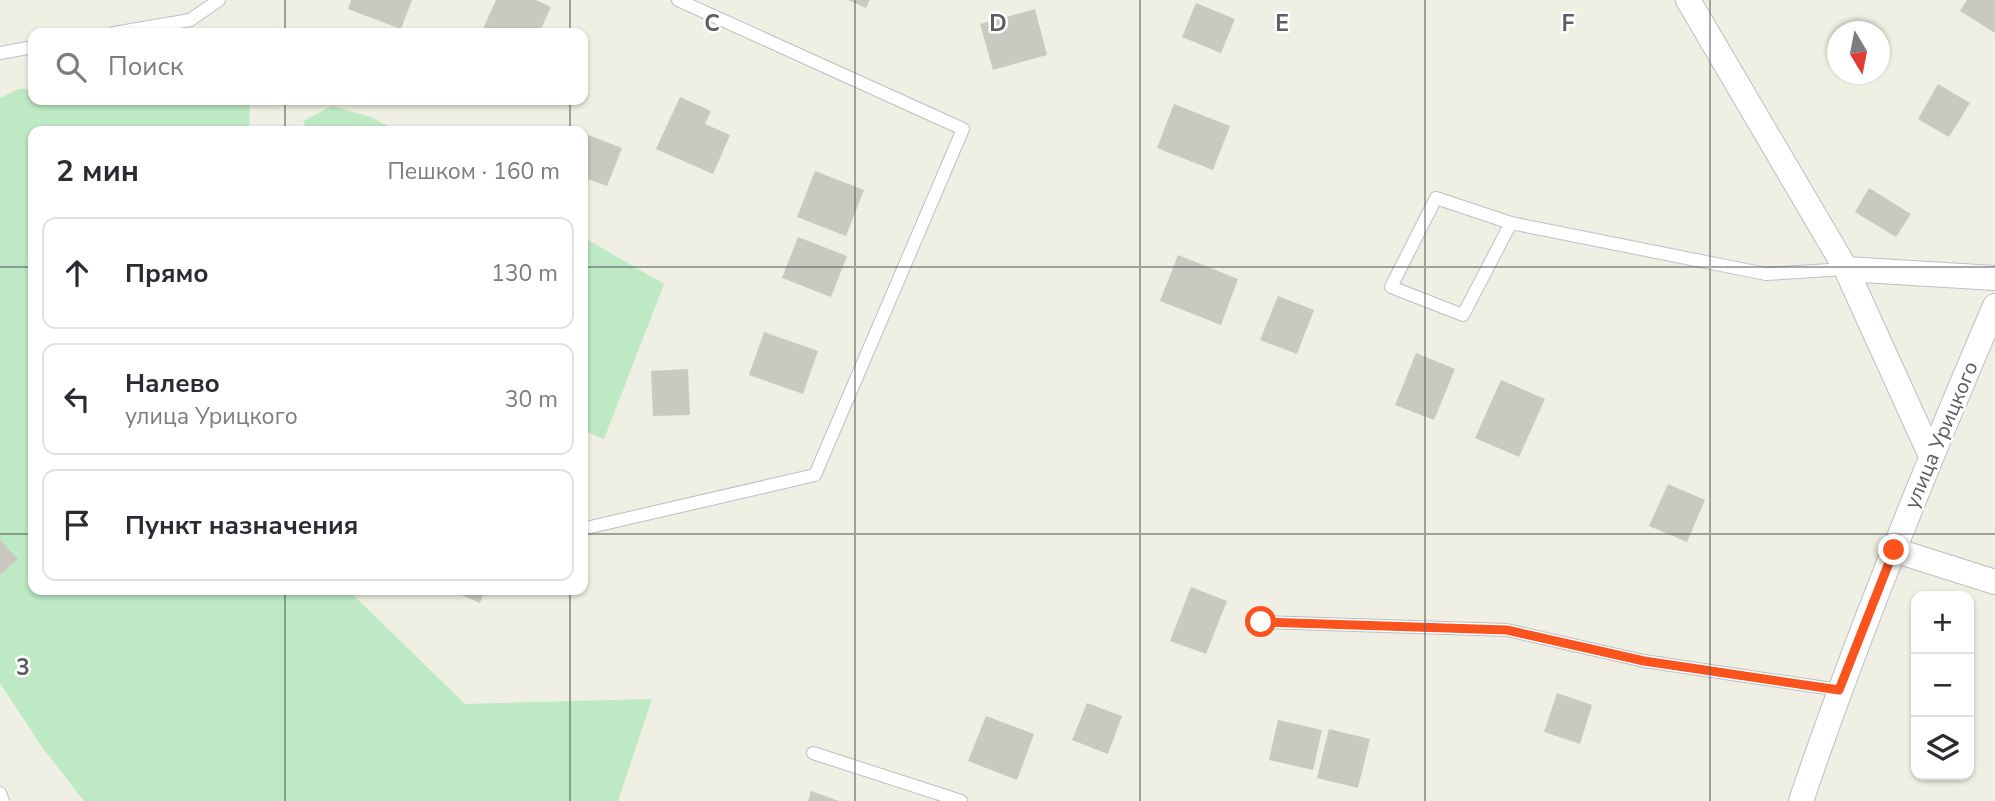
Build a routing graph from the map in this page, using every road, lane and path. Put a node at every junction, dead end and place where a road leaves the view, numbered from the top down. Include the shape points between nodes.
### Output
1 (219, 0) edge
2 (678, 0) edge
3 (1688, 0) edge
4 (143, 28) edge
5 (28, 48) edge
6 (0, 53) edge
7 (1511, 223) junction
8 (1846, 269) junction
9 (1995, 278) edge
10 (1995, 306) edge
11 (1931, 456) junction
12 (588, 528) edge
13 (1894, 550) junction
14 (1995, 582) edge
15 (1261, 622) dead end
16 (1839, 690) junction
17 (813, 753) dead end
18 (0, 793) edge
19 (3, 801) edge
20 (961, 801) edge
21 (1801, 801) edge

1 - 4 lane via 190,20
2 - 12 lane via 964,129 815,475
3 - 8 street
5 - 6 lane
7 - 7 lane via 1436,198 1391,287 1463,316
7 - 8 lane via 1766,274
8 - 9 street
8 - 11 street
10 - 11 street, улица Урицкого
11 - 13 street, улица Урицкого
13 - 14 street
13 - 16 street, улица Урицкого
15 - 16 lane via 1507,630 1644,661
16 - 21 street, улица Урицкого
17 - 20 lane
18 - 19 lane

